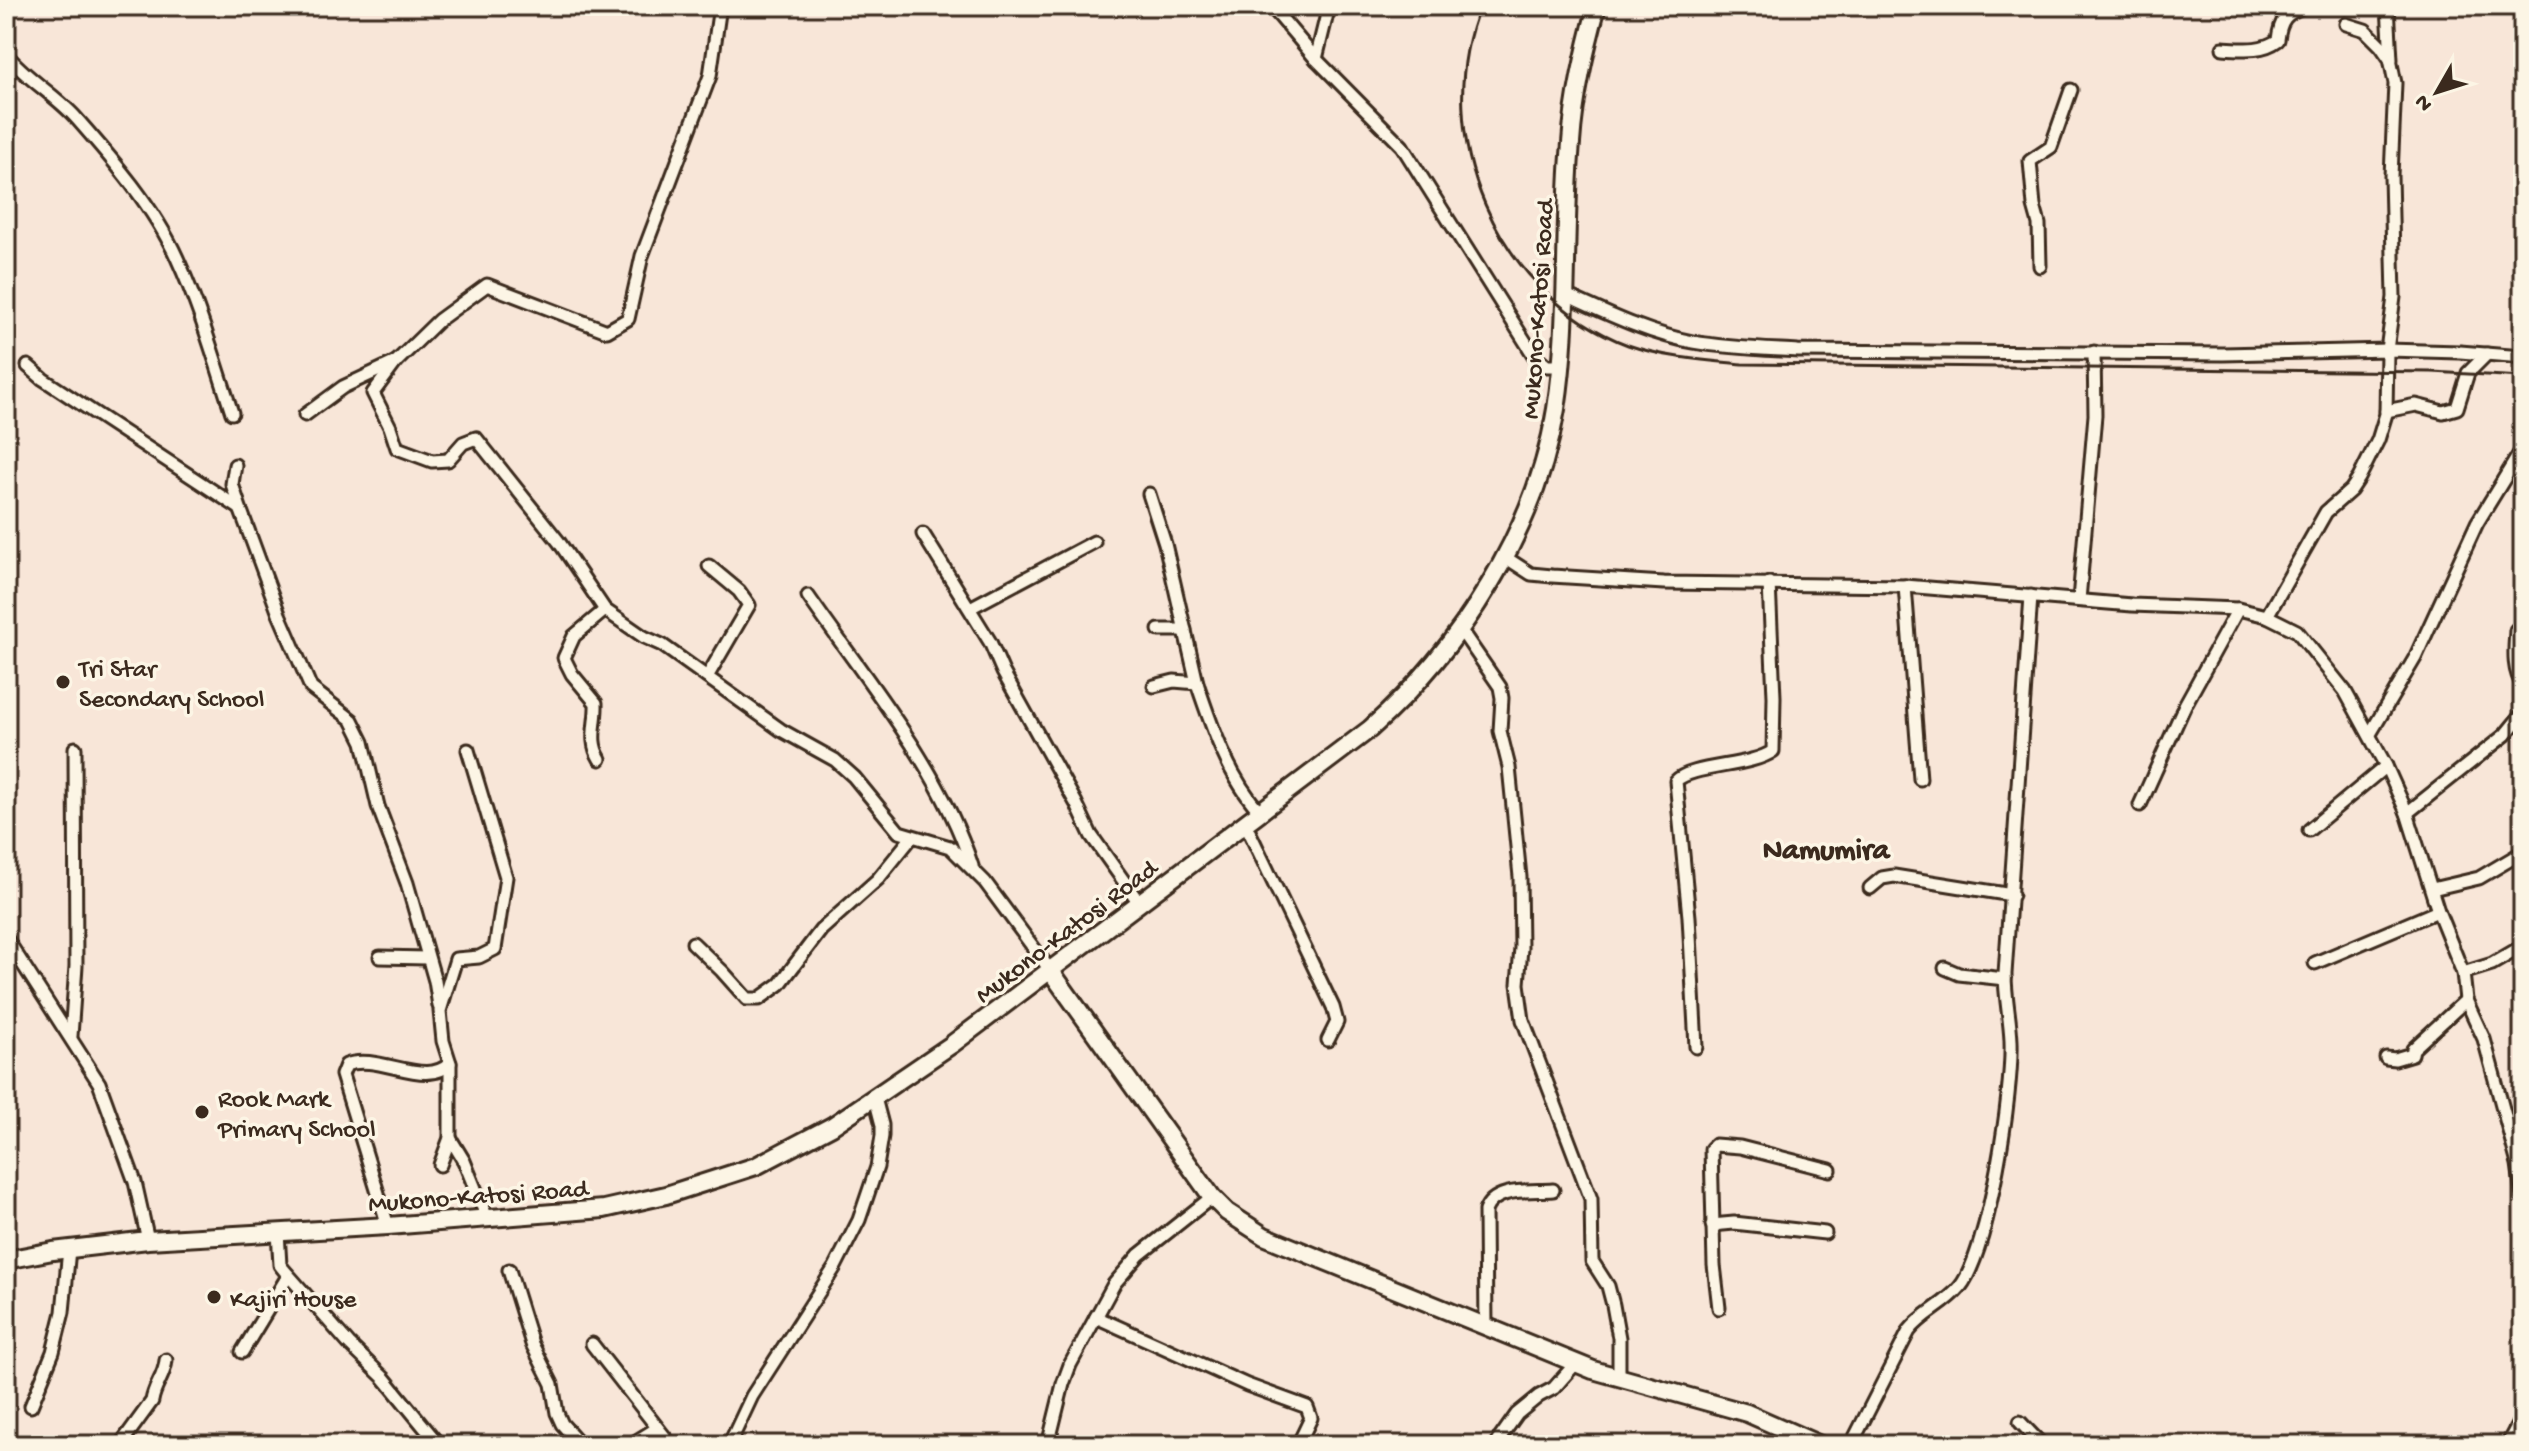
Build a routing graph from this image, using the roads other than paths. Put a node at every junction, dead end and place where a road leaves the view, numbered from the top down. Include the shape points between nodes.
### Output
1 (720, 6) edge
2 (1271, 6) edge
3 (1329, 6) edge
4 (1597, 6) edge
5 (2304, 6) edge
6 (2388, 6) edge
7 (2346, 24) dead end
8 (2223, 48) dead end
9 (6, 54) edge
10 (1316, 59) junction
11 (2391, 65) junction
12 (2071, 90) dead end
13 (2040, 266) dead end
14 (1566, 295) junction
15 (2387, 350) junction
16 (2094, 352) junction
17 (2487, 354) junction
18 (2523, 357) edge
19 (396, 362) junction
20 (28, 366) dead end
21 (1561, 366) junction
22 (2386, 411) junction
23 (232, 413) dead end
24 (305, 415) dead end
25 (2523, 448) edge
26 (235, 465) dead end
27 (1149, 494) dead end
28 (240, 508) junction
29 (923, 534) dead end
30 (1094, 542) dead end
31 (1505, 557) junction
32 (709, 566) dead end
33 (1769, 583) junction
34 (1905, 586) junction
35 (808, 596) dead end
36 (2031, 596) junction
37 (2079, 600) junction
38 (970, 608) junction
39 (2238, 609) junction
40 (605, 610) junction
41 (2267, 616) junction
42 (1460, 629) junction
43 (1159, 630) dead end
44 (1185, 630) junction
45 (2516, 630) dead end
46 (707, 677) junction
47 (1197, 683) junction
48 (2523, 685) edge
49 (1154, 686) dead end
50 (2523, 713) edge
51 (2370, 734) junction
52 (75, 748) dead end
53 (468, 750) dead end
54 (600, 759) dead end
55 (2386, 766) junction
56 (1920, 779) dead end
57 (2140, 805) dead end
58 (1261, 813) junction
59 (2407, 813) junction
60 (1246, 825) junction
61 (2309, 830) dead end
62 (912, 837) junction
63 (2523, 852) edge
64 (974, 871) junction
65 (1870, 888) dead end
66 (2432, 889) junction
67 (2012, 895) junction
68 (1140, 904) junction
69 (2438, 911) junction
70 (6, 938) edge
71 (693, 943) dead end
72 (2523, 946) edge
73 (380, 957) dead end
74 (427, 958) junction
75 (2315, 963) dead end
76 (1945, 968) dead end
77 (1050, 970) junction
78 (2463, 973) junction
79 (2005, 979) junction
80 (2466, 1000) junction
81 (440, 1011) junction
82 (71, 1036) junction
83 (1328, 1040) dead end
84 (1696, 1047) dead end
85 (2386, 1058) dead end
86 (450, 1063) junction
87 (875, 1098) junction
88 (450, 1138) junction
89 (440, 1165) dead end
90 (1830, 1170) dead end
91 (1553, 1190) dead end
92 (1212, 1197) junction
93 (2523, 1198) edge
94 (487, 1218) junction
95 (1712, 1225) junction
96 (388, 1226) junction
97 (278, 1232) junction
98 (1825, 1233) dead end
99 (148, 1240) junction
100 (69, 1249) junction
101 (6, 1260) edge
102 (509, 1270) dead end
103 (288, 1276) junction
104 (1719, 1308) dead end
105 (1096, 1317) junction
106 (1486, 1328) junction
107 (592, 1344) dead end
108 (242, 1352) dead end
109 (166, 1360) dead end
110 (1576, 1363) junction
111 (1619, 1377) junction
112 (31, 1406) dead end
113 (2523, 1415) edge
114 (2020, 1422) dead end
115 (656, 1429) junction
116 (120, 1445) edge
117 (439, 1445) edge
118 (581, 1445) edge
119 (630, 1445) edge
120 (671, 1445) edge
121 (729, 1445) edge
122 (1048, 1445) edge
123 (1298, 1445) edge
124 (1495, 1445) edge
125 (1820, 1445) edge
126 (1851, 1445) edge
127 (2042, 1445) edge
128 (2507, 1445) edge

1 - 19 street via 710,76 642,256 628,319 607,331 487,285 439,320
2 - 10 street
3 - 10 street
4 - 14 main road, Mukono-Katosi Road via 1573,114
5 - 8 street via 2288,12 2279,25 2278,40 2269,47
6 - 11 street
7 - 11 street via 2365,30
9 - 23 street via 62,103 110,157 164,234 193,296
10 - 21 street via 1402,146 1533,354 1547,366
11 - 15 street via 2394,297
12 - 13 street via 2051,147 2030,161
14 - 16 street via 1640,327 1743,348
14 - 21 main road, Mukono-Katosi Road
15 - 16 street
15 - 17 street
15 - 22 street
16 - 37 street via 2095,415
17 - 18 street
17 - 22 street via 2468,373 2457,408 2443,412 2416,405
19 - 24 street via 343,387
19 - 40 street via 373,393 397,448 432,461 448,460 463,443 476,438
20 - 28 street
21 - 31 main road, Mukono-Katosi Road via 1541,470
22 - 41 street via 2359,478 2326,512
25 - 51 street via 2477,523 2415,658
26 - 28 street via 232,484
27 - 44 street
28 - 74 street via 311,688 357,728
29 - 38 street
30 - 38 street
31 - 33 street via 1531,574
31 - 42 main road, Mukono-Katosi Road
32 - 46 street via 749,605
33 - 34 street
33 - 84 street via 1773,751 1676,781
34 - 36 street
34 - 56 street
35 - 64 street via 939,791
36 - 37 street
36 - 67 street
37 - 39 street
38 - 68 street via 1091,835
39 - 41 street
39 - 57 street via 2185,705
40 - 46 street
40 - 54 street via 574,636 564,658 596,703 593,738
41 - 51 street via 2297,631 2312,647
42 - 58 main road, Mukono-Katosi Road via 1402,701
42 - 111 street via 1500,687 1500,731 1509,767 1520,877 1518,984 1523,1020 1591,1199 1592,1261 1613,1305
43 - 44 street
44 - 47 street
45 - 48 street via 2514,659
46 - 62 street via 781,730 835,760 899,832
47 - 49 street
47 - 58 street via 1222,748
50 - 59 street via 2505,735
51 - 55 street
52 - 82 street via 76,966
53 - 81 street via 506,888 495,949 479,957 456,958
55 - 59 street
55 - 61 street
58 - 60 main road, Mukono-Katosi Road
59 - 66 street
60 - 68 main road, Mukono-Katosi Road
60 - 83 street via 1333,1007 1337,1022
62 - 64 street via 950,847
62 - 71 street via 878,879 821,930 780,984 759,999 747,999
63 - 66 street via 2479,878
64 - 77 street
65 - 67 street via 1894,876
66 - 69 street
67 - 79 street
68 - 77 main road, Mukono-Katosi Road
69 - 75 street
69 - 78 street
70 - 82 street
72 - 78 street
73 - 74 street
74 - 81 street
76 - 79 street
77 - 87 main road, Mukono-Katosi Road
77 - 92 main road
78 - 80 street
79 - 126 street via 2011,1041 2006,1110 1973,1265 1960,1287 1909,1331
80 - 85 street via 2412,1054
80 - 93 street via 2484,1039
81 - 86 street
82 - 99 street via 112,1115
86 - 88 street
86 - 96 street via 429,1074 361,1060 344,1069 346,1093
87 - 94 main road, Mukono-Katosi Road via 803,1143 705,1184 604,1209
87 - 121 street via 882,1136 859,1220 752,1396
88 - 89 street
88 - 94 street
90 - 95 street via 1715,1145
91 - 106 street via 1500,1194 1488,1203
92 - 105 street via 1139,1255 1114,1284
92 - 106 main road via 1264,1236
94 - 96 main road, Mukono-Katosi Road
95 - 98 street
95 - 104 street
96 - 97 main road, Mukono-Katosi Road
97 - 99 main road, Mukono-Katosi Road
97 - 103 street via 280,1265
99 - 100 main road, Mukono-Katosi Road
100 - 101 main road, Mukono-Katosi Road
100 - 112 street via 63,1312
102 - 118 street via 532,1344 552,1384 557,1413
103 - 108 street
103 - 117 street
105 - 122 street via 1063,1384
105 - 123 street via 1307,1407 1311,1418
106 - 110 main road
107 - 115 street
109 - 116 street via 152,1401
110 - 111 main road
110 - 124 street via 1554,1388 1517,1414
111 - 125 main road via 1747,1413
113 - 128 street
114 - 127 street
115 - 119 street
115 - 120 street

